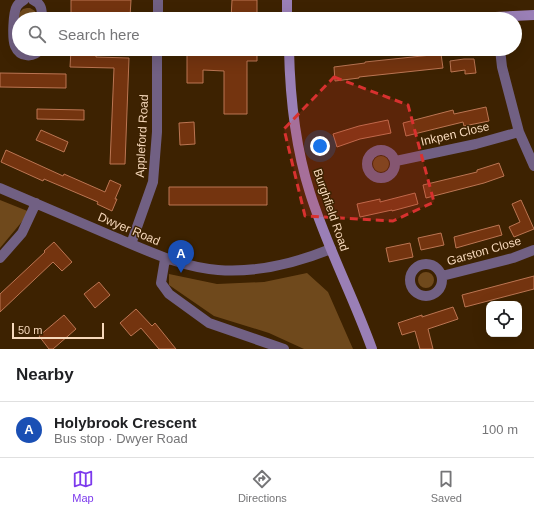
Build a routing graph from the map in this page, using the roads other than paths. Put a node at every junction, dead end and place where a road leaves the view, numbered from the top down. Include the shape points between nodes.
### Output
1 (24, 0) edge
2 (33, 0) edge
3 (158, 0) edge
4 (287, 0) edge
5 (15, 12) edge
6 (42, 12) edge
7 (158, 12) edge
8 (287, 12) edge
9 (534, 16) edge
10 (522, 17) edge
11 (157, 56) edge
12 (288, 56) edge
13 (501, 56) edge
14 (519, 132) junction
15 (396, 161) dead end
16 (534, 166) edge
17 (0, 188) edge
18 (36, 203) junction
19 (131, 244) junction
20 (331, 249) junction
21 (534, 250) edge
22 (0, 258) edge
23 (164, 259) junction
24 (442, 276) dead end
25 (284, 349) edge
26 (372, 349) edge

1 - 5 street
2 - 6 street via 40,5
3 - 7 street
4 - 8 street
9 - 10 street
11 - 19 street, Appleford Road via 157,132 153,182
12 - 20 street, Burghfield Road via 291,101 301,160
13 - 14 street
14 - 15 street, Inkpen Close
14 - 16 street
17 - 18 street, Dwyer Road
18 - 19 street, Dwyer Road
18 - 22 street via 22,233
19 - 23 street, Dwyer Road
20 - 23 street, Dwyer Road via 312,257 245,270 199,268
20 - 26 street, Burghfield Road
21 - 24 street, Garston Close
23 - 25 street via 161,283 169,294 208,323

